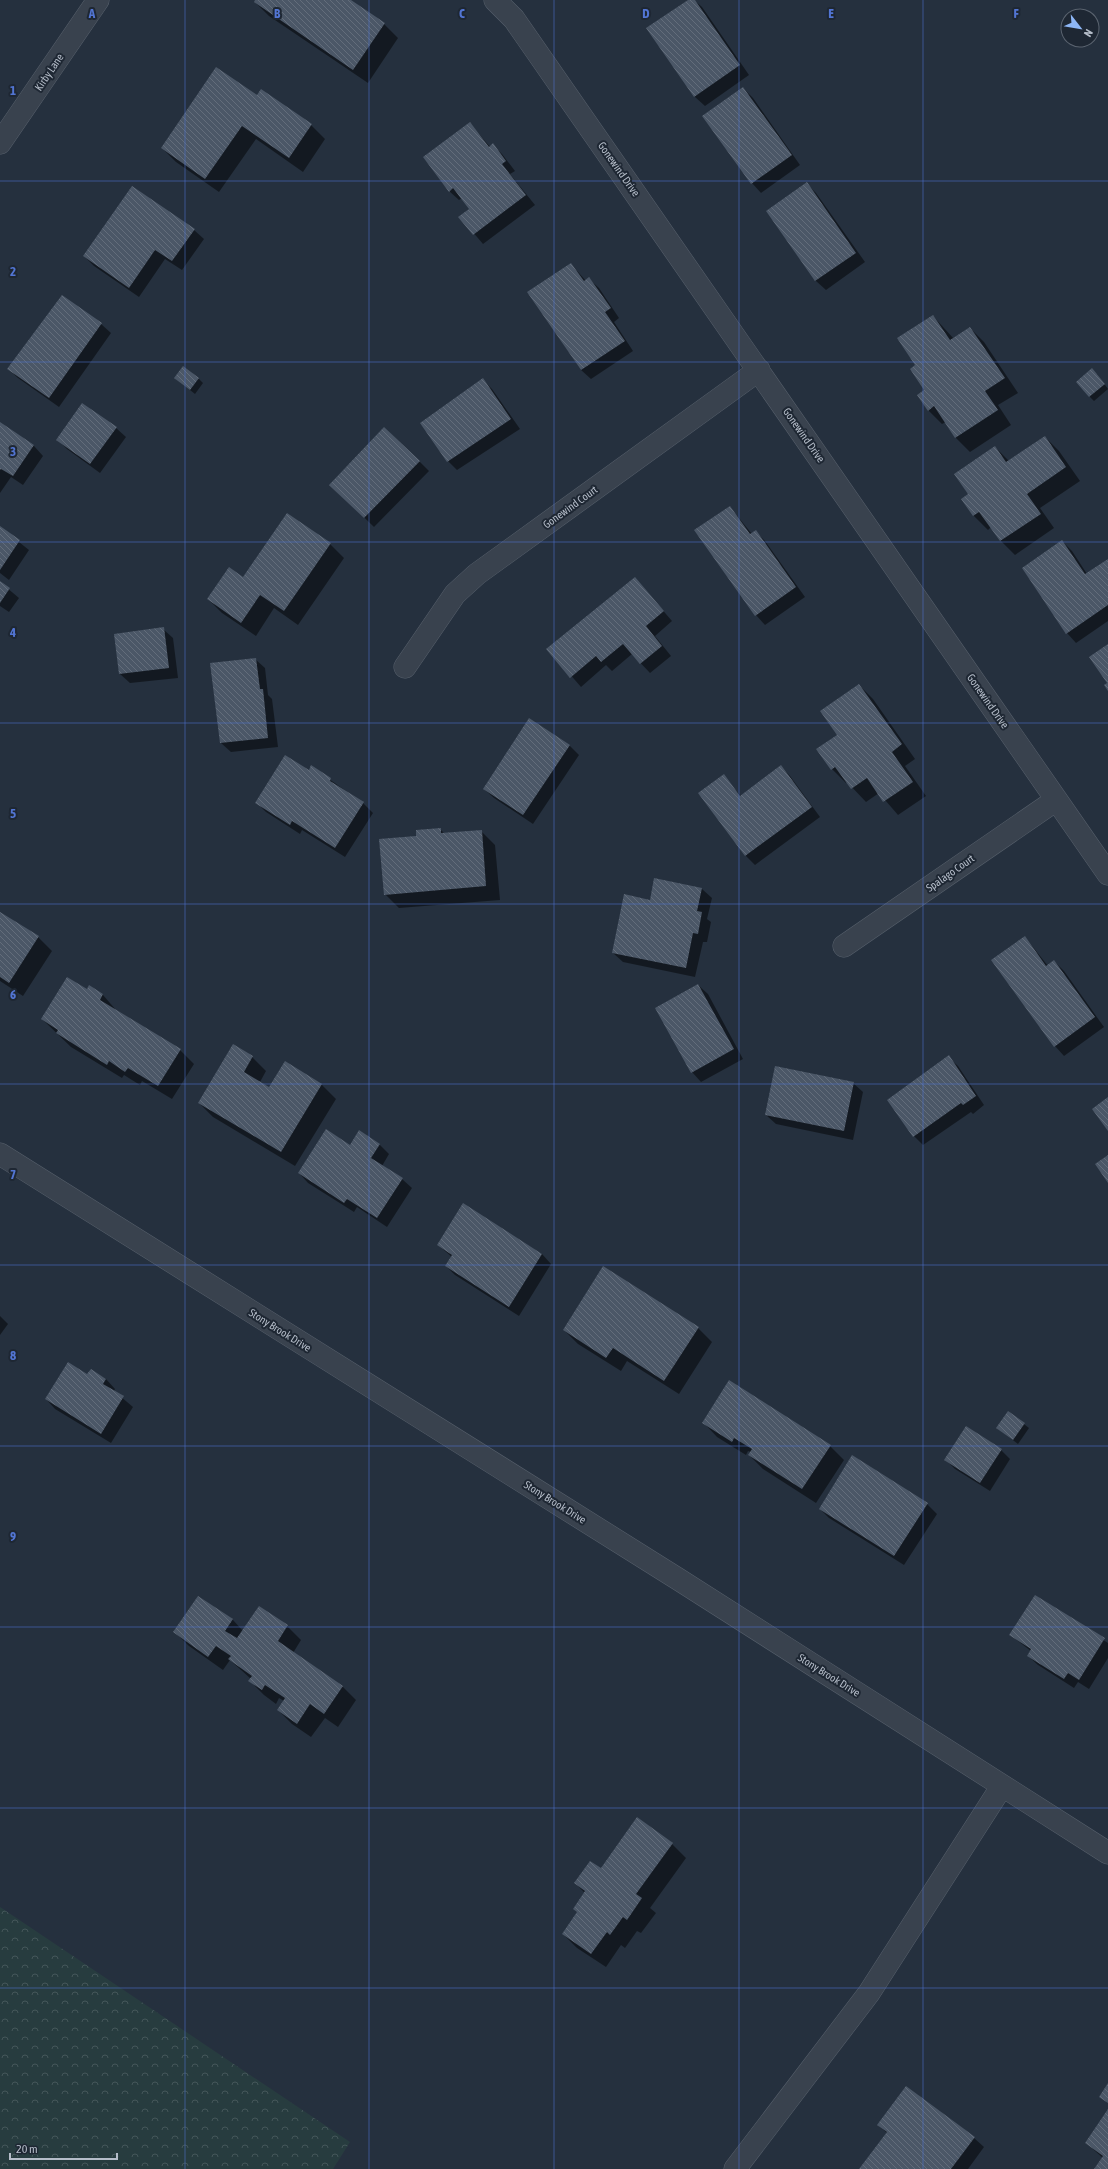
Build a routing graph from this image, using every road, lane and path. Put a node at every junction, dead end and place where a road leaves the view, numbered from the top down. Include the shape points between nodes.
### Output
1 (98, 0) edge
2 (495, 0) edge
3 (0, 143) edge
4 (759, 370) junction
5 (405, 667) dead end
6 (1056, 800) junction
7 (1108, 874) edge
8 (844, 946) dead end
9 (0, 1154) edge
10 (1002, 1786) junction
11 (1108, 1853) edge
12 (735, 2169) edge

1 - 3 street, Kirby Lane
2 - 4 street, Gonewind Drive via 514,19
4 - 5 street, Gonewind Court via 477,574 455,594
4 - 6 street, Gonewind Drive
6 - 7 street, Gonewind Drive
6 - 8 street, Spalago Court
9 - 10 street, Stony Brook Drive via 678,1579
10 - 11 street, Stony Brook Drive
10 - 12 street via 868,1993

